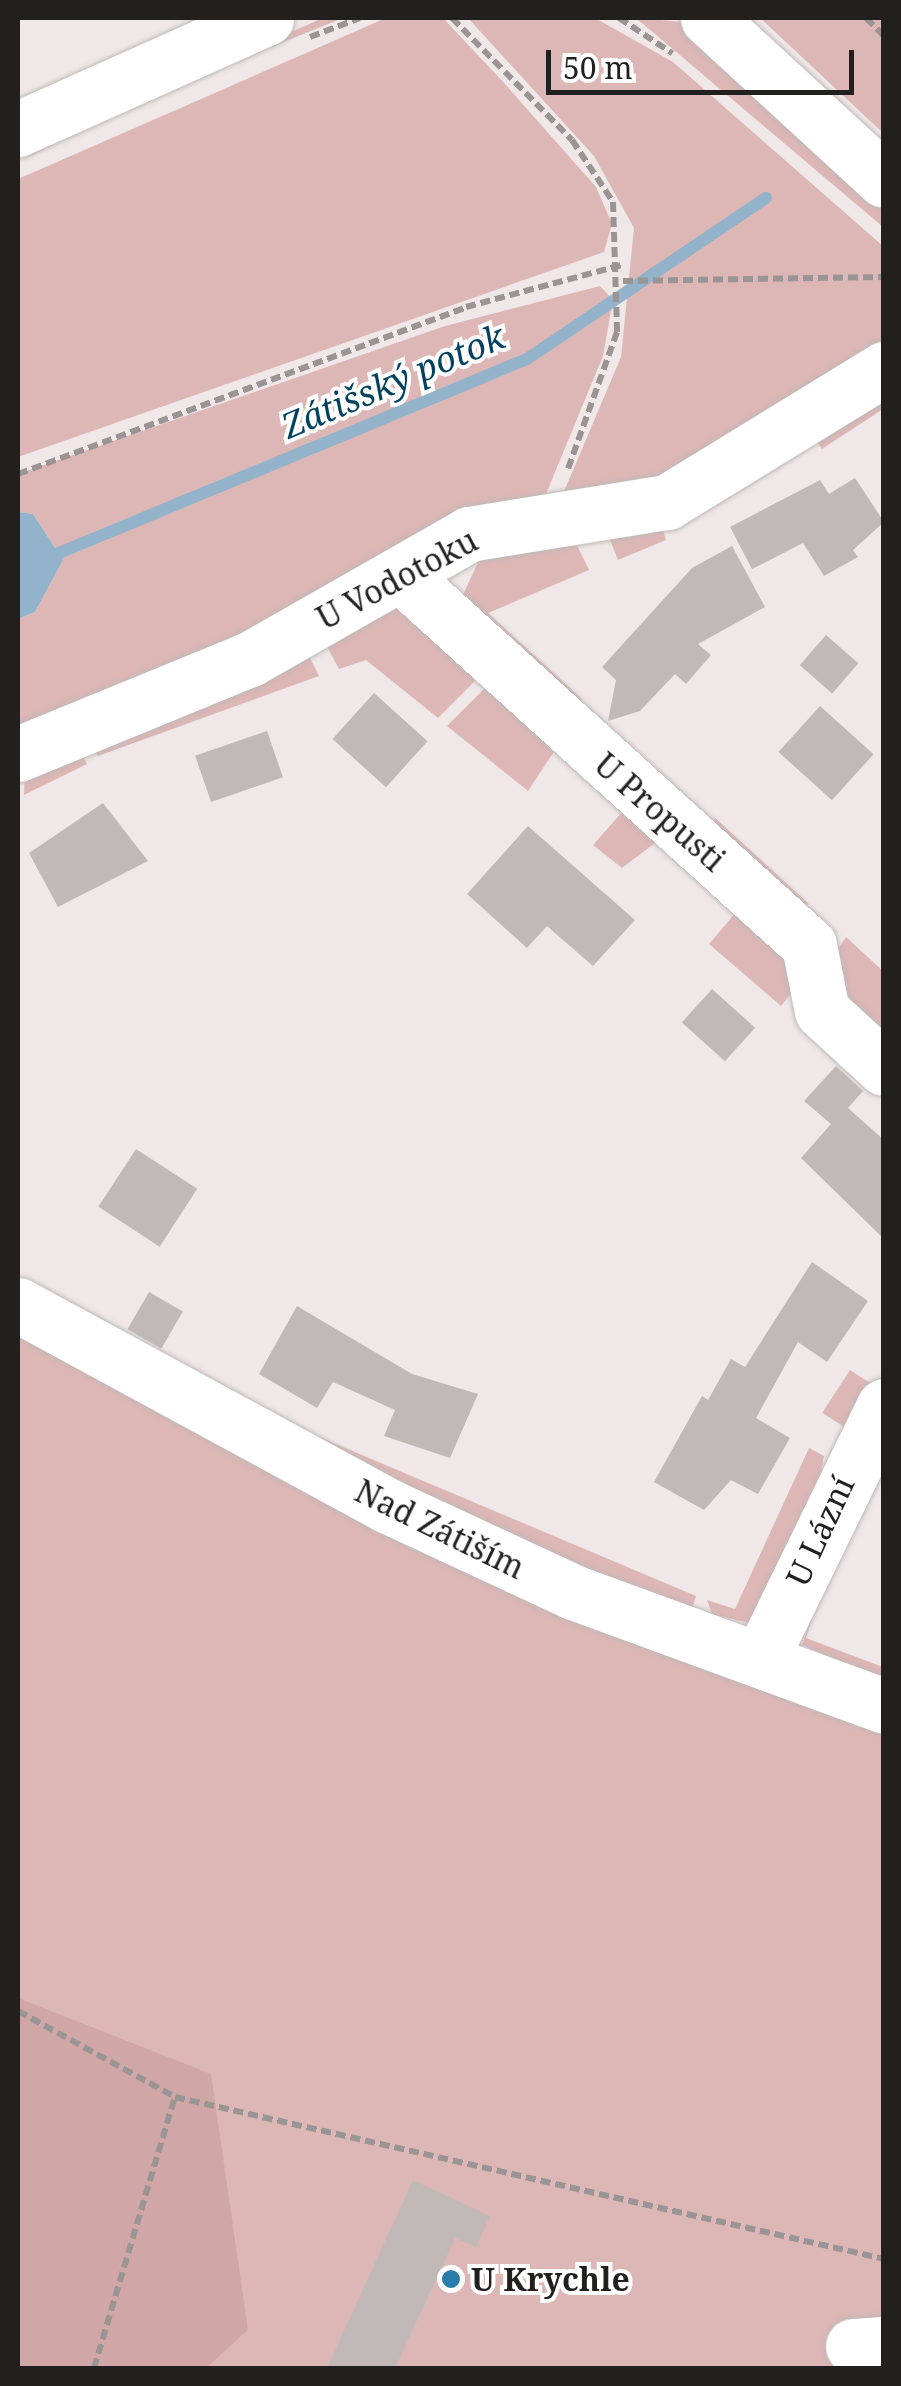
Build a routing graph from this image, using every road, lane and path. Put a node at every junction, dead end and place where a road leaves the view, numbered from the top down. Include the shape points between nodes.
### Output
1 (266, 18) edge
2 (452, 18) edge
3 (708, 18) edge
4 (866, 18) edge
5 (884, 36) edge
6 (18, 129) edge
7 (884, 180) edge
8 (622, 265) junction
9 (884, 278) edge
10 (624, 283) junction
11 (884, 369) edge
12 (18, 474) edge
13 (545, 521) junction
14 (402, 576) junction
15 (18, 754) edge
16 (884, 1068) edge
17 (18, 1305) edge
18 (884, 1406) edge
19 (761, 1658) junction
20 (884, 1706) edge
21 (18, 2010) edge
22 (175, 2097) junction
23 (884, 2259) edge
24 (94, 2368) edge

1 - 6 street
2 - 8 path via 572,140 614,202
3 - 7 street
4 - 5 path
8 - 10 path
8 - 12 path via 466,307
9 - 10 path
10 - 13 path via 618,327
11 - 13 street, U Vodotoku via 667,502
13 - 14 street, U Vodotoku via 469,534
14 - 15 street, U Vodotoku via 250,659
14 - 16 street, U Propusti via 809,945 822,1011
17 - 19 street, Nad Zátiším via 388,1506 573,1592
18 - 19 street, U Lázní
19 - 20 street, Nad Zátiším
21 - 22 path
22 - 23 path
22 - 24 path

